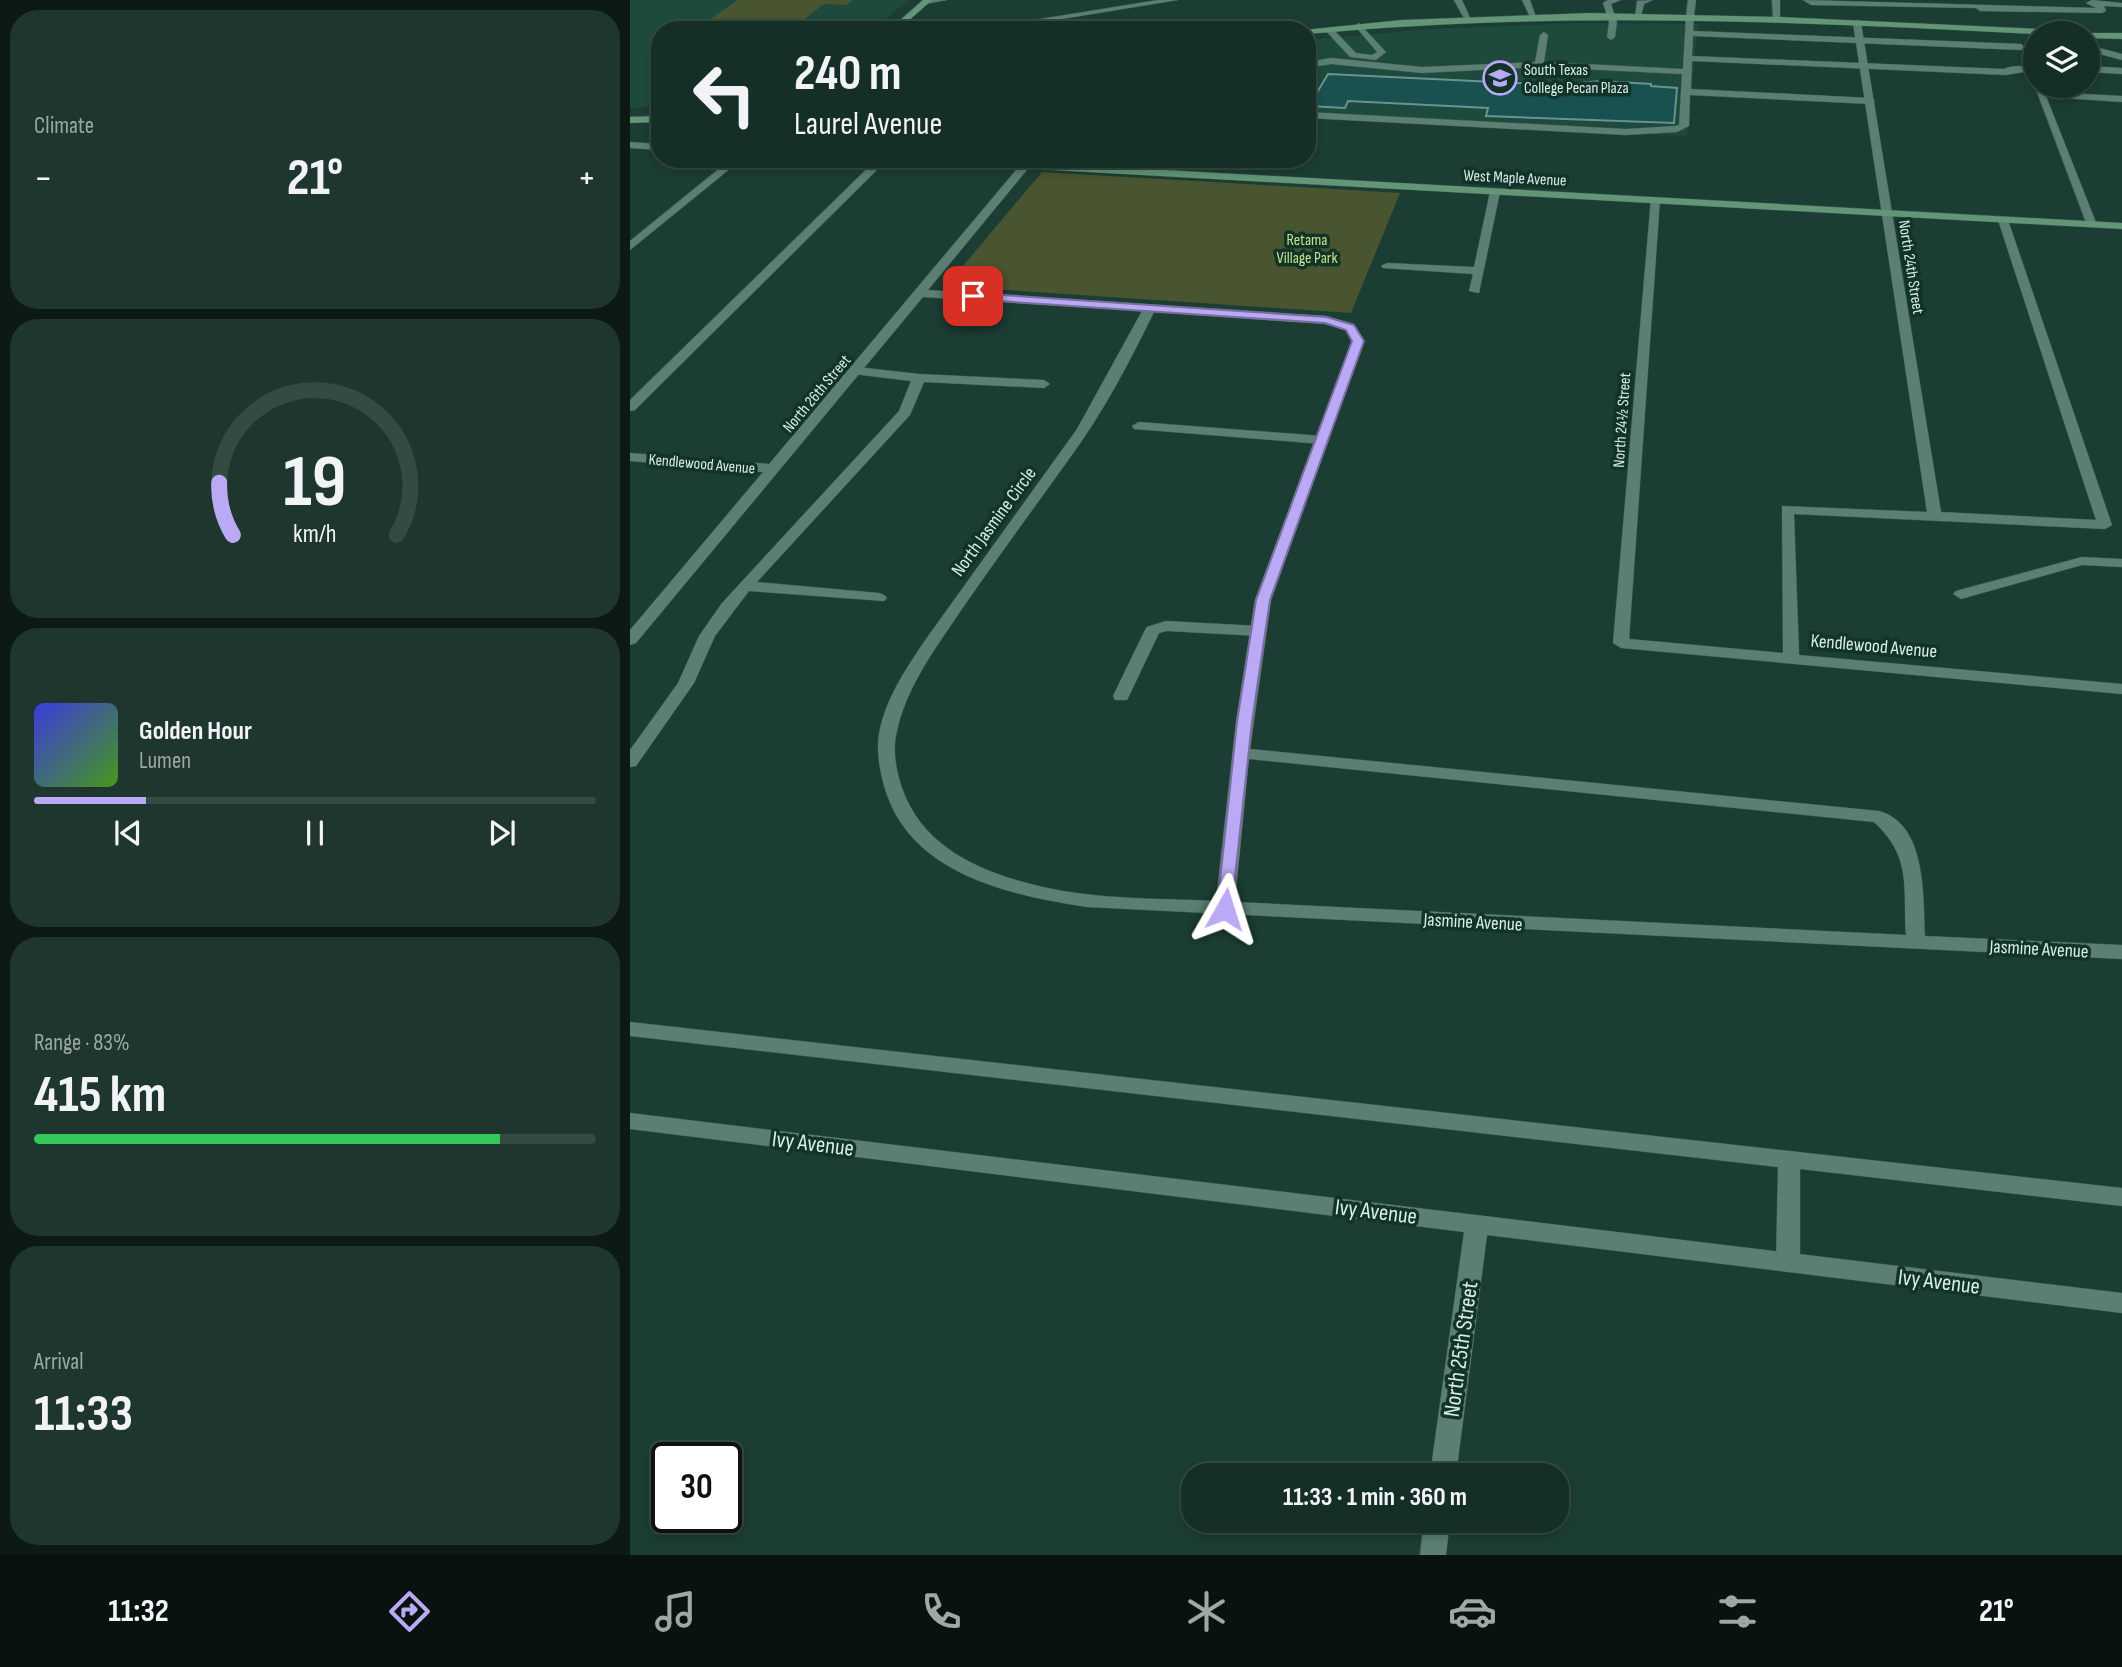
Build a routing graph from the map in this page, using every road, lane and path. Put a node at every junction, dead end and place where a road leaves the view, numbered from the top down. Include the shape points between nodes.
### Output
1 (943, 0) edge
2 (1174, 0) edge
3 (1458, 0) edge
4 (1526, 0) edge
5 (1617, 0) edge
6 (1649, 0) edge
7 (1692, 0) edge
8 (1776, 0) edge
9 (1807, 0) edge
10 (2013, 0) edge
11 (926, 1) edge
12 (2095, 1) edge
13 (1856, 2) edge
14 (1896, 2) edge
15 (1978, 5) edge
16 (2122, 5) edge
17 (1611, 14) junction
18 (1638, 14) junction
19 (1532, 15) junction
20 (1690, 16) junction
21 (1468, 18) junction
22 (1777, 19) junction
23 (903, 21) edge
24 (1035, 21) edge
25 (1857, 23) junction
26 (1359, 26) junction
27 (1328, 29) junction
28 (1987, 29) junction
29 (1316, 31) edge
30 (2015, 31) junction
31 (2023, 32) edge
32 (1689, 33) junction
33 (1544, 35) dead end
34 (2100, 35) edge
35 (2122, 36) edge
36 (1611, 37) dead end
37 (1822, 38) junction
38 (1860, 40) junction
39 (1358, 43) junction
40 (1996, 46) junction
41 (2021, 47) junction
42 (2100, 51) edge
43 (2023, 52) edge
44 (2122, 57) edge
45 (1688, 58) junction
46 (1376, 61) junction
47 (1825, 63) junction
48 (1316, 64) edge
49 (1539, 65) junction
50 (1864, 65) junction
51 (2023, 70) edge
52 (2100, 70) edge
53 (2122, 71) edge
54 (1687, 72) junction
55 (2006, 72) junction
56 (1686, 92) junction
57 (2042, 98) edge
58 (2100, 98) edge
59 (2122, 99) edge
60 (1870, 101) junction
61 (1316, 115) edge
62 (651, 120) edge
63 (630, 121) edge
64 (630, 145) edge
65 (651, 146) edge
66 (726, 168) edge
67 (874, 168) edge
68 (1024, 168) edge
69 (1078, 168) edge
70 (1495, 192) junction
71 (1655, 200) junction
72 (1888, 214) junction
73 (2003, 220) junction
74 (2092, 225) junction
75 (2122, 226) edge
76 (630, 247) edge
77 (1387, 266) dead end
78 (1479, 271) junction
79 (1475, 291) dead end
80 (922, 293) junction
81 (1150, 308) junction
82 (857, 371) junction
83 (919, 378) junction
84 (1044, 384) dead end
85 (630, 407) edge
86 (1139, 426) dead end
87 (1322, 440) junction
88 (630, 457) edge
89 (775, 469) junction
90 (1935, 517) junction
91 (2122, 563) edge
92 (745, 586) junction
93 (1961, 594) dead end
94 (879, 598) dead end
95 (1259, 631) junction
96 (630, 640) edge
97 (1621, 643) joint
98 (1791, 659) junction
99 (2122, 689) edge
100 (1121, 696) dead end
101 (1241, 753) junction
102 (630, 762) edge
103 (887, 764) joint
104 (1225, 909) junction
105 (1916, 942) junction
106 (2122, 952) edge
107 (630, 1029) edge
108 (630, 1121) edge
109 (1790, 1160) junction
110 (2122, 1197) edge
111 (1477, 1223) junction
112 (1788, 1262) junction
113 (2122, 1303) edge
114 (1445, 1463) edge
115 (1436, 1533) edge
116 (1433, 1555) edge

1 - 11 street
2 - 24 street
3 - 21 street
4 - 19 street
5 - 17 street via 1607,3
6 - 18 street via 1640,3
7 - 20 street
8 - 22 street
9 - 13 street
10 - 12 street
11 - 23 street
12 - 15 street via 2102,11
12 - 16 street
13 - 14 street
14 - 15 street
15 - 28 street
17 - 18 street
17 - 19 street
17 - 36 street
18 - 20 street
19 - 21 street
20 - 22 street
20 - 32 street
21 - 26 street
22 - 25 street
25 - 28 street
25 - 38 street, North 24th Street
26 - 27 street
26 - 39 street
27 - 29 street
27 - 39 street
28 - 30 street
30 - 31 street
30 - 41 street
32 - 37 street
32 - 45 street
33 - 49 street
34 - 35 street
37 - 38 street
37 - 47 street
38 - 40 street
38 - 50 street, North 24th Street
39 - 46 street via 1382,52
39 - 46 street via 1353,55
40 - 41 street
40 - 55 street
41 - 43 street
42 - 44 street
45 - 47 street
45 - 54 street
46 - 48 street
46 - 49 street via 1422,70
47 - 50 street
49 - 54 street
50 - 55 street
50 - 60 street, North 24th Street
51 - 55 street
52 - 53 street
54 - 56 street
56 - 60 street
56 - 61 street via 1684,126 1677,129 1626,132
57 - 74 street
58 - 59 street
60 - 72 street, North 24th Street
62 - 63 street
64 - 65 street
66 - 76 street
67 - 85 street
68 - 80 street, North 26th Street
69 - 70 street, West Maple Avenue
70 - 71 street, West Maple Avenue
70 - 78 street
71 - 72 street, West Maple Avenue
71 - 97 street, North 24½ Street
72 - 73 street, West Maple Avenue
72 - 90 street, North 24th Street
73 - 74 street, West Maple Avenue
73 - 90 street via 2105,525
74 - 75 street, West Maple Avenue
77 - 78 street
78 - 79 street
80 - 81 street
80 - 82 street, North 26th Street
81 - 87 street via 1326,320 1350,327 1358,341
81 - 103 street, North Jasmine Circle via 1093,416 922,657 889,728
82 - 83 street
82 - 89 street, North 26th Street
83 - 84 street
83 - 92 street via 905,412
86 - 87 street
87 - 95 street via 1263,600
88 - 89 street, Kendlewood Avenue
89 - 96 street, North 26th Street
90 - 98 street via 1787,509
91 - 93 street via 2082,561
92 - 94 street
92 - 102 street via 707,636 686,683
95 - 100 street via 1166,626 1153,630
95 - 101 street
97 - 98 street, Kendlewood Avenue
98 - 99 street, Kendlewood Avenue
101 - 104 street
101 - 105 street via 1879,817 1900,836 1911,859
103 - 104 street, Jasmine Avenue via 903,816 926,841 992,881 1087,901
104 - 105 street, Jasmine Avenue
105 - 106 street, Jasmine Avenue
107 - 109 street
108 - 111 street, Ivy Avenue
109 - 110 street
109 - 112 street
111 - 112 street, Ivy Avenue
111 - 114 street, North 25th Street
112 - 113 street, Ivy Avenue
115 - 116 street

